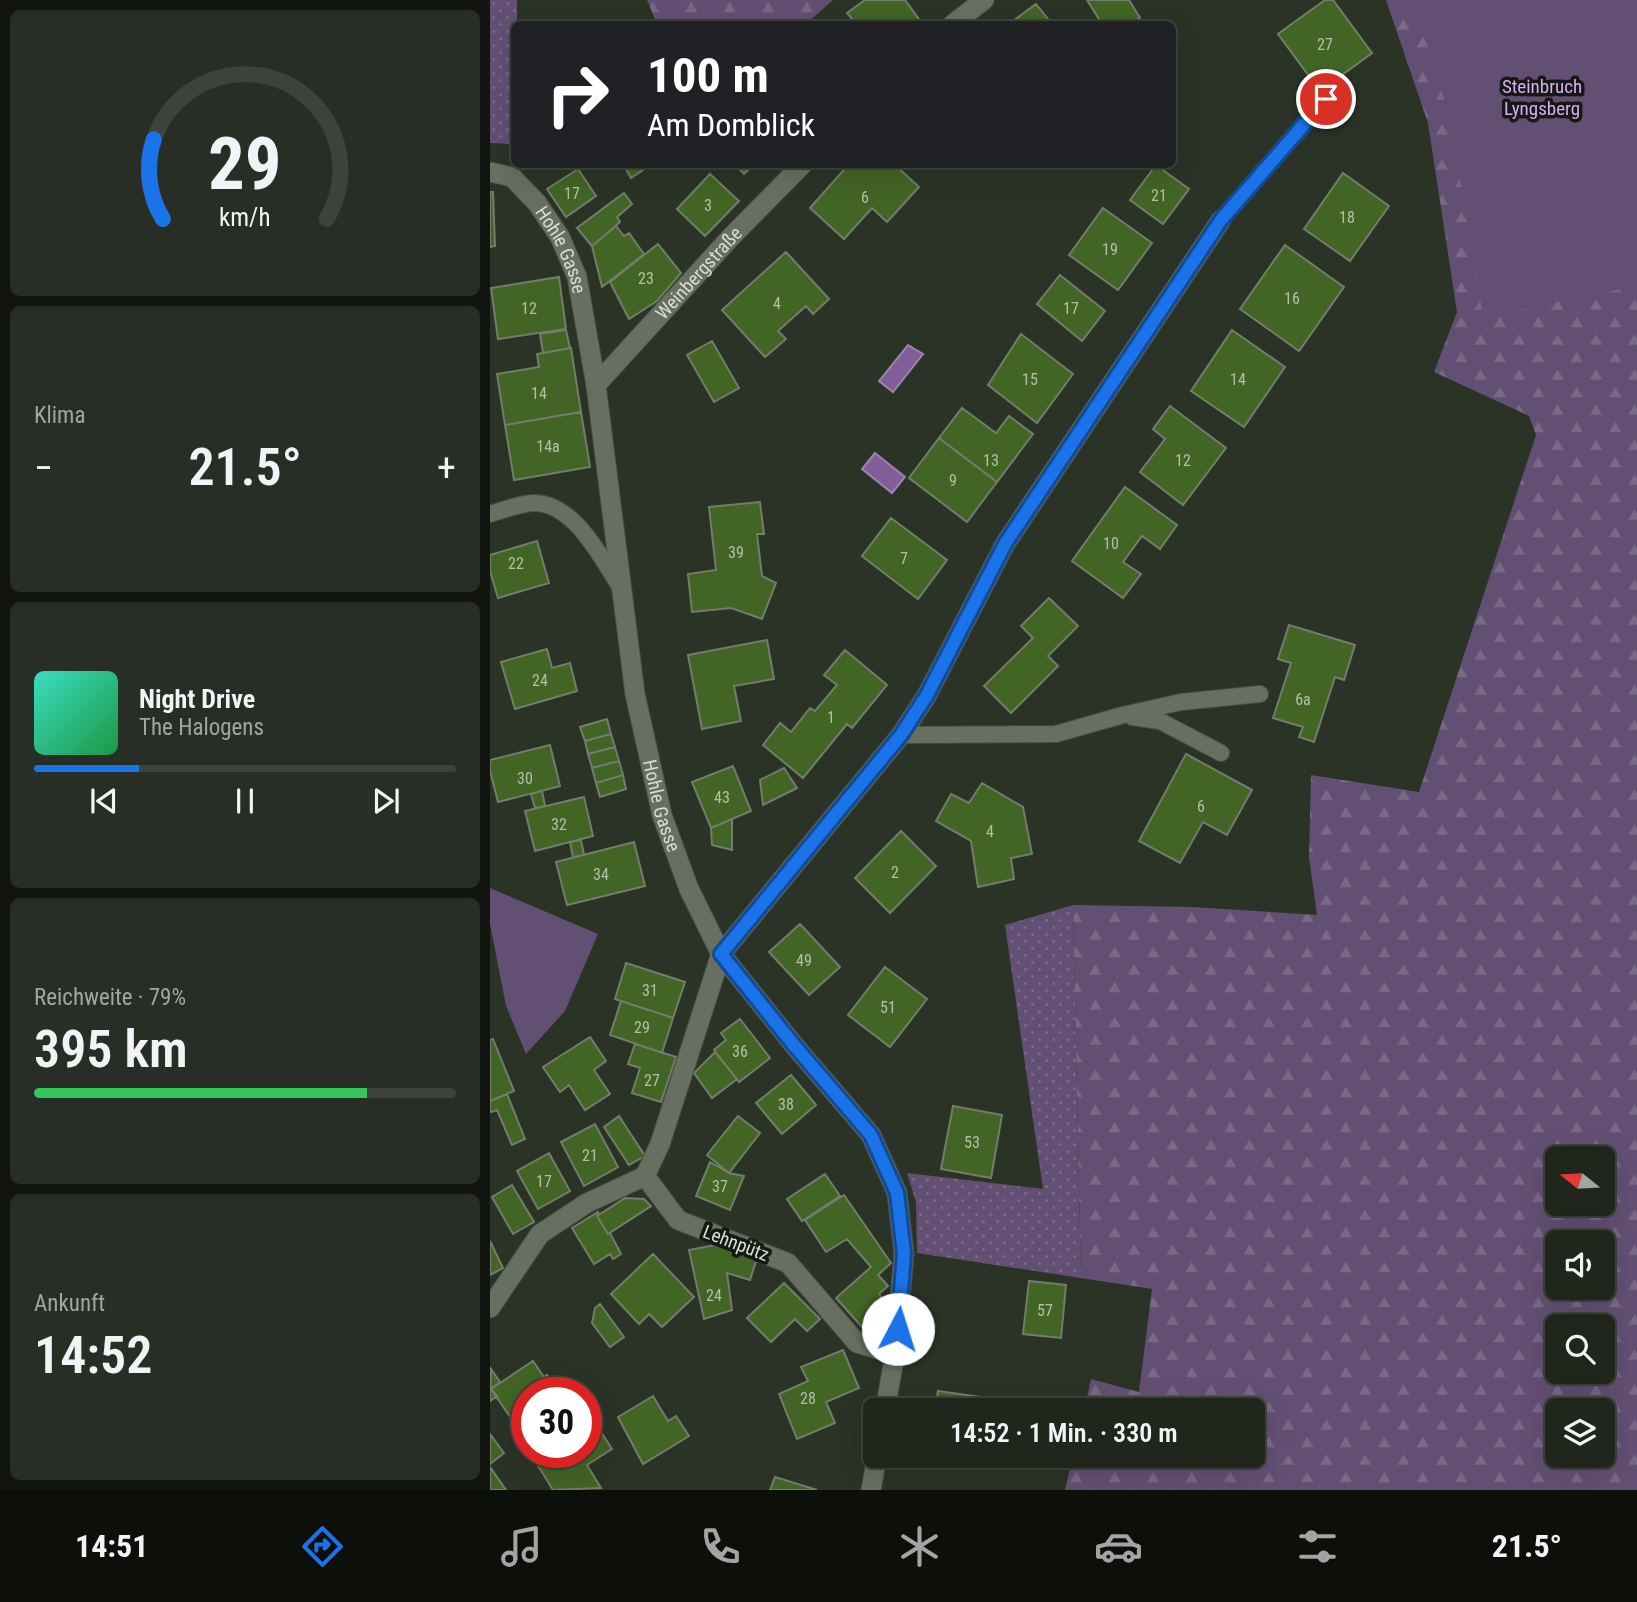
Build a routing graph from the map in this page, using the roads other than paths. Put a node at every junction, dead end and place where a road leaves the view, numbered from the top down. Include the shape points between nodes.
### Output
1 (984, 0) edge
2 (957, 21) edge
3 (1326, 99) dead end
4 (799, 168) edge
5 (490, 172) edge
6 (1221, 220) joint
7 (596, 385) junction
8 (490, 514) edge
9 (624, 593) junction
10 (1260, 694) dead end
11 (1123, 715) junction
12 (901, 735) junction
13 (1221, 753) dead end
14 (721, 954) junction
15 (646, 1176) junction
16 (490, 1308) edge
17 (895, 1353) junction
18 (887, 1398) edge
19 (875, 1468) edge
20 (871, 1490) edge

1 - 2 street
3 - 6 lane
4 - 7 street, Weinbergstraße
5 - 7 street, Hohle Gasse via 512,177 560,237 577,277
6 - 12 street via 1005,544 927,695
7 - 9 street, Hohle Gasse
8 - 9 lane via 533,503 553,506 569,516
9 - 14 street, Hohle Gasse via 635,694 662,815 689,890
10 - 11 lane via 1181,702
11 - 12 lane via 1056,734
11 - 13 lane via 1160,722
12 - 14 street
14 - 15 street
14 - 17 street, Hohle Gasse via 871,1135 897,1193 904,1254
15 - 16 street via 587,1203 540,1234
15 - 17 street, Lehnpütz via 678,1220 788,1263 857,1343
17 - 18 street, Hohle Gasse
19 - 20 street

